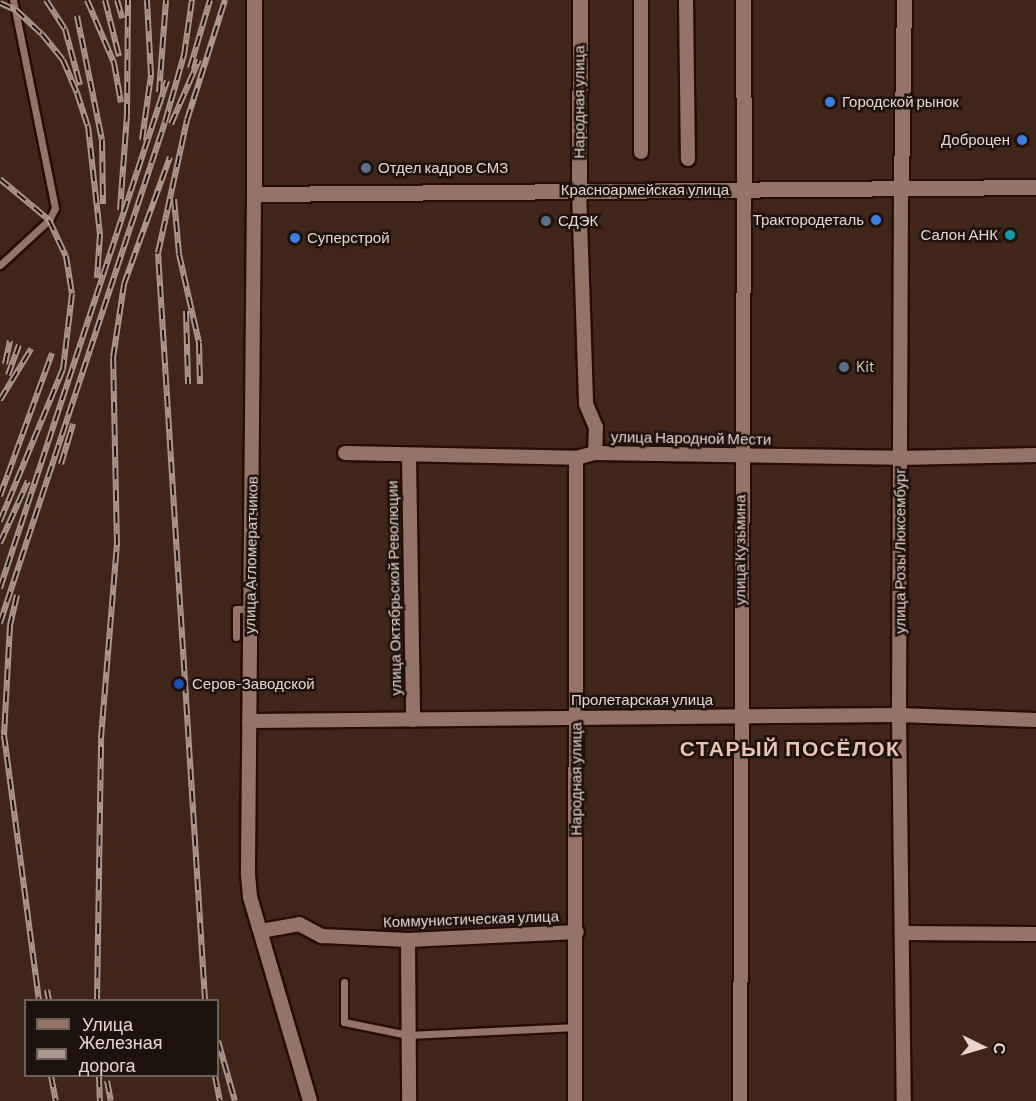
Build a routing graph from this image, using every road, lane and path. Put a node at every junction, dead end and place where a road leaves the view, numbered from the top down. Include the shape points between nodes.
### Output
1 (14, 0) edge
2 (254, 0) edge
3 (579, 0) edge
4 (641, 0) edge
5 (686, 0) edge
6 (743, 0) edge
7 (904, 0) edge
8 (641, 152) dead end
9 (688, 159) dead end
10 (1036, 187) edge
11 (901, 188) junction
12 (744, 189) junction
13 (579, 190) junction
14 (254, 194) junction
15 (0, 265) edge
16 (345, 453) dead end
17 (595, 453) junction
18 (741, 455) junction
19 (1036, 455) edge
20 (409, 456) junction
21 (576, 458) junction
22 (900, 458) junction
23 (251, 609) junction
24 (236, 637) dead end
25 (899, 715) junction
26 (576, 716) junction
27 (740, 717) junction
28 (249, 720) junction
29 (413, 720) junction
30 (1036, 720) edge
31 (261, 931) junction
32 (577, 932) junction
33 (904, 933) junction
34 (1036, 934) edge
35 (408, 940) junction
36 (344, 982) dead end
37 (577, 1027) junction
38 (408, 1035) junction
39 (310, 1101) edge
40 (409, 1101) edge
41 (575, 1101) edge
42 (740, 1101) edge
43 (904, 1101) edge

1 - 15 lane via 54,208 49,220
2 - 14 street, улица Агломератчиков
3 - 13 street, Народная улица
4 - 8 street
5 - 9 street
6 - 12 street, улица Кузьмина
7 - 11 street, улица Розы Люксембург
10 - 11 street, Красноармейская улица
11 - 12 street, Красноармейская улица
11 - 22 street, улица Розы Люксембург
12 - 13 street, Красноармейская улица
12 - 18 street, улица Кузьмина
13 - 14 street, Красноармейская улица
13 - 17 street, Народная улица via 586,404 596,427
14 - 23 street, улица Агломератчиков
16 - 20 street, улица Народной Мести
17 - 18 street, улица Народной Мести
17 - 21 street, улица Народной Мести
18 - 22 street, улица Народной Мести
18 - 27 street, улица Кузьмина
19 - 22 street, улица Народной Мести
20 - 21 street, улица Народной Мести
20 - 29 street, улица Октябрьской Революции
21 - 26 street, Народная улица
22 - 25 street, улица Розы Люксембург
23 - 24 lane via 236,609
23 - 28 street, улица Агломератчиков
25 - 27 street, Пролетарская улица
25 - 30 street, Пролетарская улица
25 - 33 street, улица Розы Люксембург
26 - 27 street, Пролетарская улица
26 - 29 street, Пролетарская улица
26 - 32 street, Народная улица
27 - 42 street, улица Кузьмина
28 - 29 street, Пролетарская улица
28 - 31 street, улица Агломератчиков via 248,874 250,897
31 - 35 street, Коммунистическая улица via 299,924 322,936
31 - 39 street, улица Агломератчиков
32 - 35 street, Коммунистическая улица
32 - 37 street, Народная улица
33 - 34 street
33 - 43 street, улица Розы Люксембург
35 - 38 street
36 - 38 lane via 344,1022
37 - 38 lane
37 - 41 street, Народная улица
38 - 40 street

